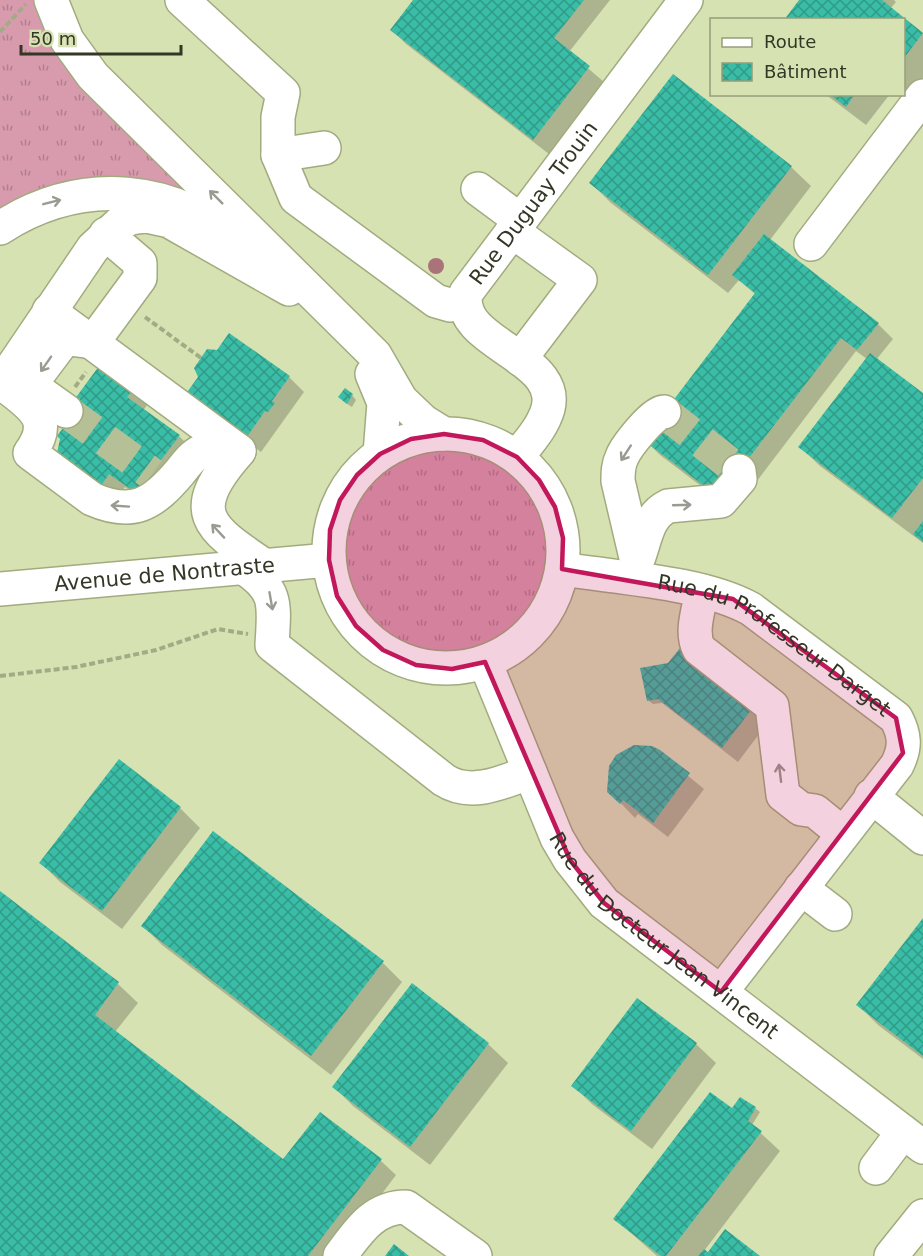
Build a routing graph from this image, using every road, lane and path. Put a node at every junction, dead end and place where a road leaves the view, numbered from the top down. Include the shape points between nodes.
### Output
1 (34, 0) edge
2 (51, 0) edge
3 (182, 0) edge
4 (686, 0) edge
5 (0, 32) edge
6 (923, 96) edge
7 (324, 148) dead end
8 (278, 155) junction
9 (478, 189) dead end
10 (516, 225) junction
11 (0, 228) edge
12 (106, 234) junction
13 (811, 244) dead end
14 (289, 289) junction
15 (464, 303) junction
16 (49, 311) junction
17 (93, 342) junction
18 (520, 359) junction
19 (133, 371) junction
20 (664, 412) dead end
21 (50, 430) junction
22 (444, 434) junction
23 (239, 451) junction
24 (380, 454) junction
25 (517, 457) junction
26 (739, 471) dead end
27 (152, 484) junction
28 (329, 561) junction
29 (254, 567) junction
30 (562, 569) junction
31 (636, 571) junction
32 (0, 589) edge
33 (702, 591) junction
34 (272, 645) junction
35 (485, 662) junction
36 (0, 676) edge
37 (530, 772) junction
38 (871, 796) junction
39 (842, 833) junction
40 (923, 838) edge
41 (802, 875) junction
42 (835, 914) dead end
43 (721, 992) junction
44 (913, 1140) edge
45 (876, 1168) dead end
46 (922, 1220) edge
47 (340, 1256) edge
48 (475, 1256) edge
49 (891, 1256) edge

1 - 5 path
22 -> 2 main road via 409,409 375,355 93,76 67,40
3 - 8 main road via 283,93 278,117
4 - 10 main road, Rue Duguay Trouin
6 - 13 main road
7 - 8 main road
8 - 15 main road via 296,198 436,301
9 - 10 main road
10 - 15 main road, Rue Duguay Trouin via 469,287
10 - 18 main road via 580,280
11 -> 14 main road via 40,205 64,199 110,193 150,196 193,212 235,238
12 - 14 main road via 131,218 146,216 169,221
12 - 16 main road
12 - 17 main road via 140,263 140,278
14 - 24 main road via 362,361 379,387 385,420
15 - 18 main road, Rue Duguay Trouin via 477,328
16 - 17 main road
16 - 21 main road via 9,372 7,387 32,406
17 - 19 main road
17 -> 21 main road via 63,341 36,378
18 - 25 main road, Rue Duguay Trouin via 541,376 548,406 545,419
19 - 23 main road
19 - 27 main road via 139,392 184,424 190,434 167,472
20 -> 31 main road via 655,415 622,456 618,469
27 -> 21 main road via 151,502 135,507 92,499
22 - 24 main road via 411,439
22 - 25 main road via 483,440
23 - 27 main road via 210,447
29 -> 23 main road via 217,532 210,522 208,508 214,483
24 - 28 main road via 357,474 340,500 330,530
25 - 30 main road via 539,480 555,507 563,538
31 -> 26 main road via 649,523 661,509 721,501 740,479
28 - 29 main road, Avenue de Nontraste
28 - 35 main road via 343,606 356,627 383,650 416,665 452,669
29 - 32 main road, Avenue de Nontraste
29 -> 34 main road via 269,590 274,618
30 - 31 main road, Rue du Professeur Darget
30 - 35 main road via 554,599 537,625 515,646
31 - 33 main road, Rue du Professeur Darget
33 - 38 main road, Rue du Professeur Darget via 733,599 751,609 896,718 903,735 903,753
39 -> 33 main road via 815,811 801,809 783,795 772,706 695,642
34 - 36 path via 240,631 218,629 156,650 76,667
34 - 37 main road via 457,788 470,789
35 - 37 main road, Rue du Docteur Jean Vincent
37 - 43 main road, Rue du Docteur Jean Vincent via 557,838 604,903
38 - 39 main road, Rue du Professeur Darget
38 - 40 main road
39 - 41 main road, Rue du Professeur Darget
41 - 42 main road
41 - 43 main road, Rue du Professeur Darget
43 - 44 main road, Rue du Docteur Jean Vincent
44 - 45 main road
46 - 49 main road
47 - 48 main road via 367,1220 393,1207 406,1207

